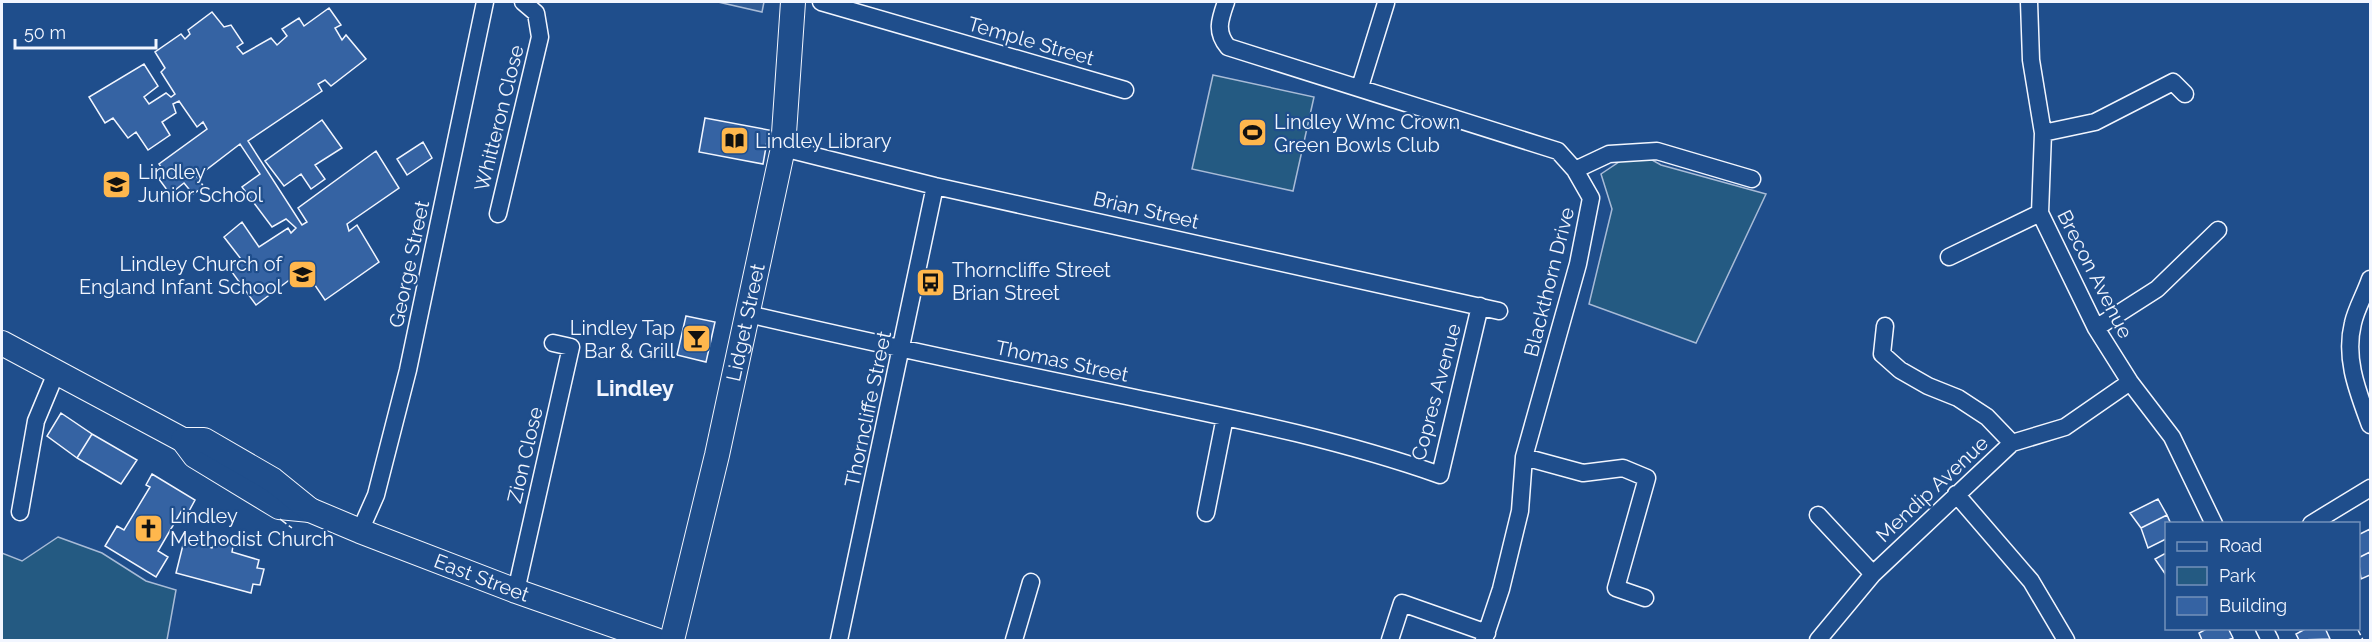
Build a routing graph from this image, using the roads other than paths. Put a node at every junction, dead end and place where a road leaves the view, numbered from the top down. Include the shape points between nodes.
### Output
1 (485, 2) edge
2 (523, 2) edge
3 (793, 2) edge
4 (820, 2) edge
5 (1226, 2) edge
6 (2029, 2) edge
7 (2036, 2) edge
8 (1386, 3) dead end
9 (1360, 87) junction
10 (1125, 90) dead end
11 (2184, 94) dead end
12 (2043, 133) junction
13 (783, 148) junction
14 (1575, 170) junction
15 (1752, 179) dead end
16 (935, 186) junction
17 (2040, 213) junction
18 (498, 214) dead end
19 (2218, 230) dead end
20 (1949, 257) dead end
21 (2370, 279) edge
22 (1480, 306) junction
23 (1499, 311) dead end
24 (748, 314) junction
25 (1885, 327) dead end
26 (2096, 328) junction
27 (552, 343) dead end
28 (2, 344) edge
29 (902, 350) junction
30 (56, 373) junction
31 (2130, 382) junction
32 (1225, 417) junction
33 (2370, 425) edge
34 (2012, 443) junction
35 (1524, 457) junction
36 (1421, 468) joint
37 (2370, 488) edge
38 (1956, 494) junction
39 (20, 512) dead end
40 (1206, 513) dead end
41 (1818, 515) dead end
42 (2213, 522) edge
43 (2314, 522) edge
44 (360, 531) junction
45 (1873, 574) junction
46 (1031, 582) dead end
47 (516, 591) junction
48 (1645, 598) dead end
49 (1485, 637) edge
50 (656, 640) edge
51 (672, 640) edge
52 (839, 640) edge
53 (1014, 640) edge
54 (1390, 640) edge
55 (1818, 640) edge
56 (2066, 640) edge

1 - 44 street, George Street via 408,370 376,495
2 - 18 street, Whitteron Close via 536,13 540,37
3 - 13 street, Lidget Street
4 - 10 street, Temple Street
5 - 9 street, Blackthorn Drive via 1219,24 1228,48
6 - 7 street, Brecon Avenue
6 - 12 street, Brecon Avenue via 2031,60
8 - 9 street
9 - 14 street, Blackthorn Drive via 1558,151
11 - 12 street via 2173,82 2095,122
12 - 17 street, Brecon Avenue
13 - 16 street, Brian Street
13 - 24 street, Lidget Street
14 - 15 street via 1609,154 1657,151
14 - 35 street, Blackthorn Drive via 1591,198 1578,264
16 - 22 street, Brian Street
16 - 29 street, Thorncliffe Street
17 - 20 street
17 - 26 street, Brecon Avenue
19 - 26 street via 2157,289
21 - 33 street via 2353,323 2349,353 2356,389
22 - 23 street, Brian Street
22 - 36 street, Copres Avenue via 1440,475
24 - 29 street, Thomas Street
24 - 51 street, Lidget Street
25 - 34 street via 1882,354 1900,370 1958,398 1986,417
26 - 31 street, Brecon Avenue
27 - 47 street, Zion Close via 571,347
28 - 30 street, East Street
29 - 32 street, Thomas Street
29 - 52 street, Thorncliffe Street
30 - 39 street via 36,421
30 - 44 street, East Street via 183,440 195,456 279,507 310,510
31 - 34 street, Mendip Avenue via 2065,427
31 - 42 street, Brecon Avenue via 2172,438
32 - 36 street, Thomas Street
32 - 40 street
34 - 38 street, Mendip Avenue
35 - 48 street via 1583,473 1623,468 1647,478 1616,588
35 - 49 street, Blackthorn Drive via 1520,511
37 - 43 street
38 - 45 street, Mendip Avenue
38 - 56 street via 2031,581
41 - 45 street
44 - 47 street, East Street
45 - 55 street, Mendip Avenue
46 - 53 street
47 - 50 street, East Street
49 - 54 street via 1402,603

